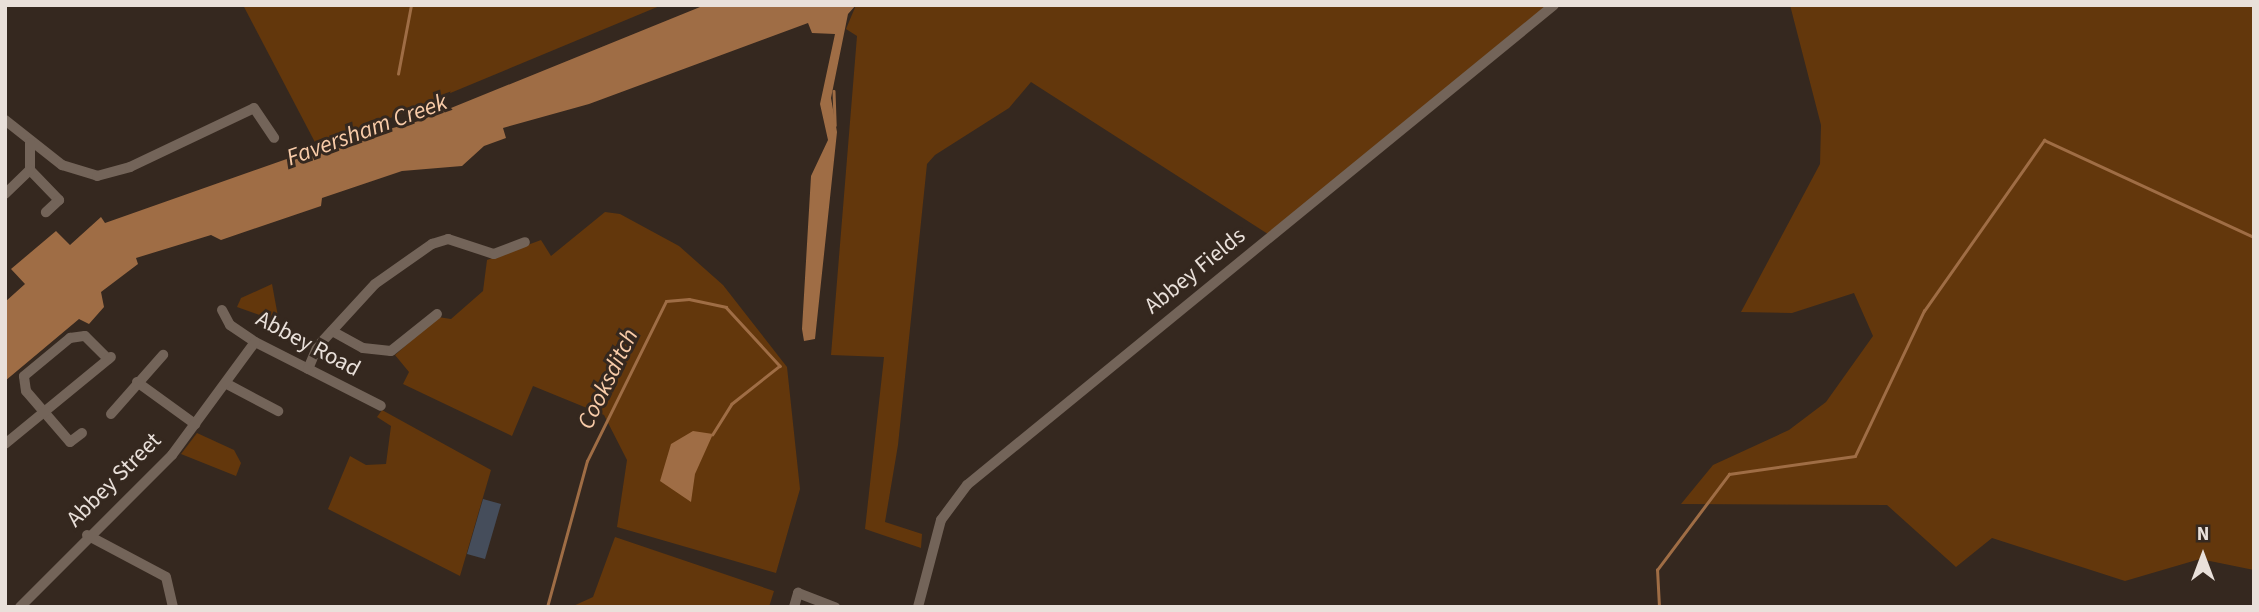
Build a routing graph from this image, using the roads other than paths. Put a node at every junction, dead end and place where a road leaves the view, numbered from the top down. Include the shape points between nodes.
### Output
1 (1554, 5) edge
2 (5, 120) edge
3 (274, 138) dead end
4 (30, 143) junction
5 (30, 170) junction
6 (5, 194) edge
7 (46, 212) dead end
8 (524, 242) dead end
9 (222, 310) dead end
10 (437, 314) dead end
11 (332, 331) junction
12 (254, 342) junction
13 (163, 355) dead end
14 (307, 369) junction
15 (137, 382) junction
16 (227, 384) junction
17 (382, 406) dead end
18 (278, 411) dead end
19 (48, 413) junction
20 (111, 414) dead end
21 (195, 424) junction
22 (82, 433) dead end
23 (5, 444) edge
24 (87, 535) junction
25 (20, 607) edge
26 (173, 607) edge
27 (794, 607) edge
28 (835, 607) edge
29 (918, 607) edge

1 - 29 street, Abbey Fields via 967,485 941,520
2 - 4 street
3 - 4 street via 254,108 113,174 74,172
4 - 5 street
5 - 6 street
5 - 7 street via 59,200
8 - 11 street via 494,254 448,239 432,244 375,284
9 - 12 street, Abbey Road via 230,325
10 - 11 street via 391,351 363,348
11 - 14 street
12 - 14 street, Abbey Road
12 - 16 street, Abbey Street
13 - 15 street
14 - 17 street, Abbey Road
15 - 20 street
15 - 21 street
16 - 18 street
16 - 21 street, Abbey Street
19 - 19 street via 111,358 85,336 31,368 23,384
19 - 22 street via 70,442
19 - 23 street
21 - 24 street, Abbey Street via 139,489
24 - 25 street, Abbey Street
24 - 26 street via 166,577
27 - 28 street via 798,593

